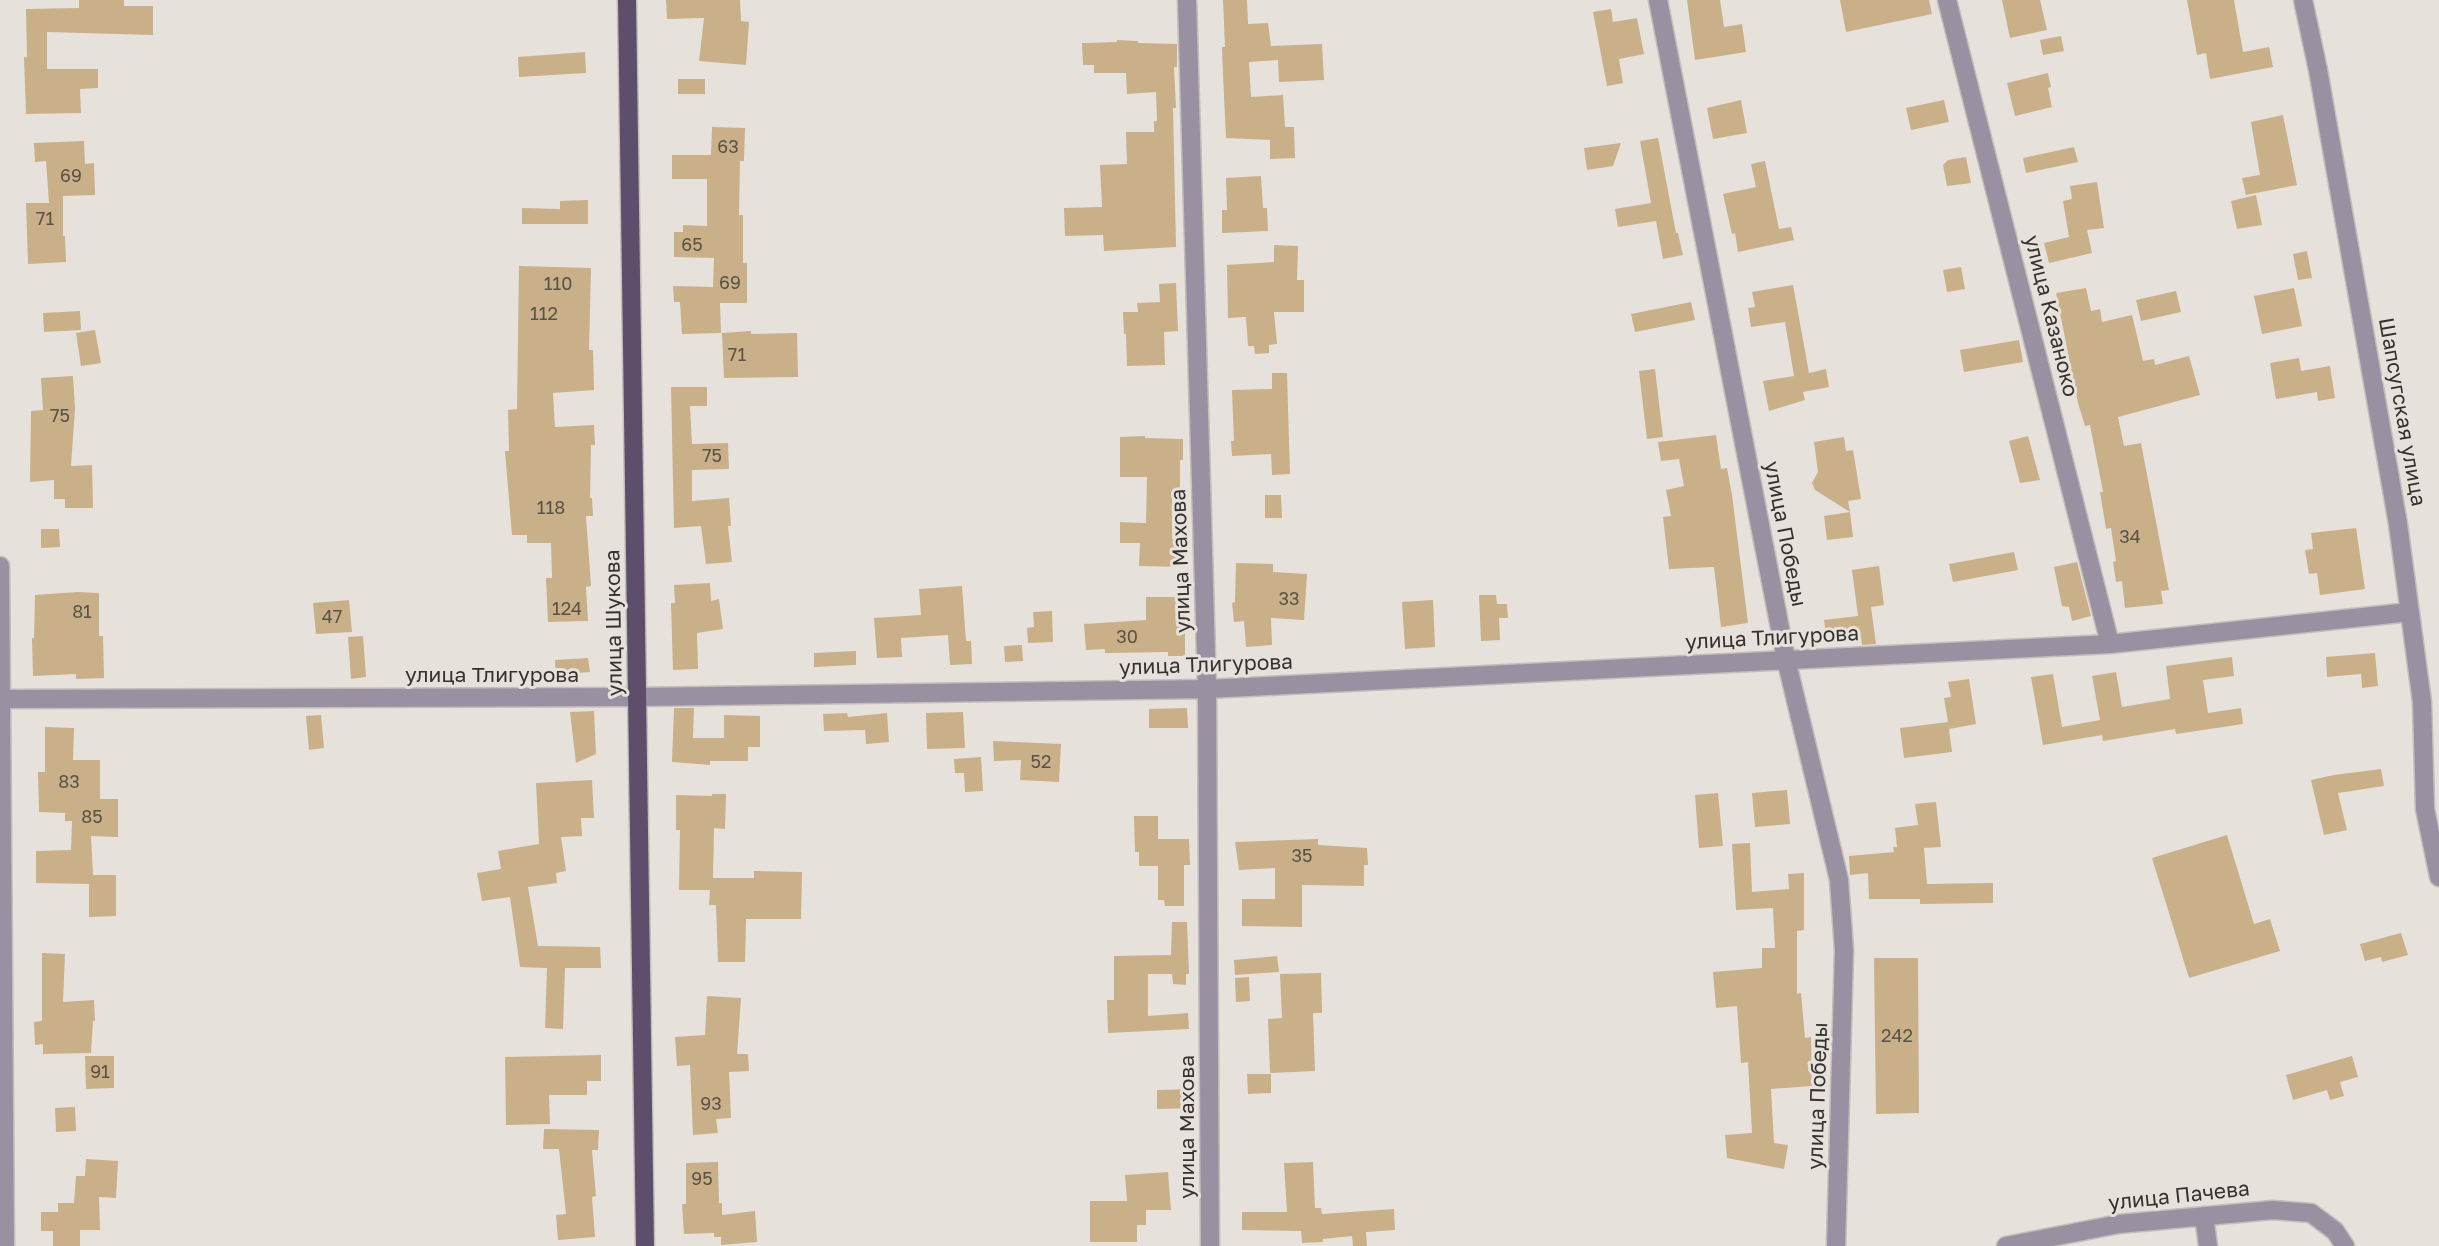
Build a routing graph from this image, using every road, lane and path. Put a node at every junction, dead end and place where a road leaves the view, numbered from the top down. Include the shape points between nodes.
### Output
1 (627, 0) edge
2 (1187, 0) edge
3 (1658, 0) edge
4 (1947, 0) edge
5 (2303, 0) edge
6 (0, 566) edge
7 (2410, 612) junction
8 (2110, 643) junction
9 (1786, 659) junction
10 (1207, 689) junction
11 (638, 697) junction
12 (1, 699) edge
13 (2439, 877) edge
14 (2204, 1216) junction
15 (5, 1246) edge
16 (645, 1246) edge
17 (1210, 1246) edge
18 (1836, 1246) edge
19 (2006, 1246) edge
20 (2208, 1246) edge
21 (2345, 1246) edge

1 - 11 main road, улица Шукова
2 - 10 street, улица Махова
3 - 9 street, улица Победы
4 - 8 street, улица Казаноко
5 - 7 street, Шапсугская улица
6 - 12 street
7 - 8 street, улица Тлигурова
7 - 13 street, Шапсугская улица via 2422,702 2425,809
8 - 9 street, улица Тлигурова
9 - 10 street, улица Тлигурова
9 - 18 street, улица Победы via 1839,880 1844,950
10 - 11 street, улица Тлигурова
10 - 17 street, улица Махова
11 - 12 street, улица Тлигурова
11 - 16 main road, улица Шукова
12 - 15 street
14 - 19 street, улица Пачева via 2119,1224
14 - 20 street
14 - 21 street, улица Пачева via 2273,1210 2311,1213 2335,1231

